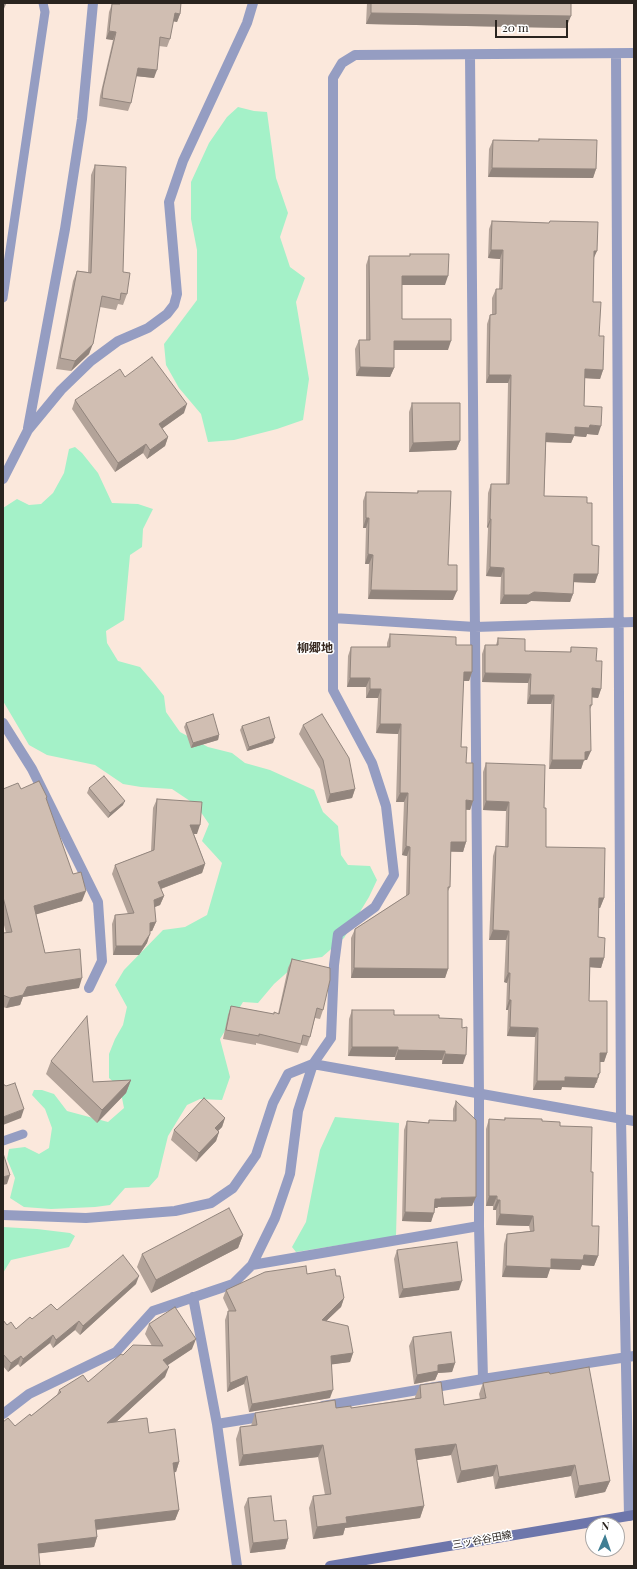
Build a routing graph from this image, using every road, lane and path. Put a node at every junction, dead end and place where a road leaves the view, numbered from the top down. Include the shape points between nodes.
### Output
1 (43, 3) edge
2 (93, 3) edge
3 (253, 3) edge
4 (634, 53) edge
5 (616, 54) junction
6 (470, 55) junction
7 (3, 298) edge
8 (28, 430) junction
9 (3, 480) edge
10 (333, 618) junction
11 (618, 622) junction
12 (634, 622) edge
13 (475, 627) junction
14 (3, 723) edge
15 (89, 988) dead end
16 (313, 1064) junction
17 (479, 1094) junction
18 (621, 1119) junction
19 (634, 1121) edge
20 (23, 1134) dead end
21 (3, 1141) edge
22 (3, 1215) edge
23 (479, 1226) junction
24 (252, 1265) junction
25 (193, 1297) junction
26 (630, 1357) edge
27 (482, 1379) junction
28 (314, 1408) edge
29 (3, 1414) edge
30 (277, 1414) edge
31 (217, 1424) junction
32 (631, 1515) edge
33 (237, 1566) edge
34 (330, 1566) edge

1 - 7 lane via 45,12
2 - 8 street via 78,142 65,229
3 - 8 street via 247,23 183,161 169,202 177,294 174,304 167,314 148,328 118,341 91,361 61,390
4 - 5 street
5 - 6 street
5 - 11 street
6 - 10 street via 355,55 342,63 332,78
6 - 13 street
8 - 9 street
10 - 13 street
10 - 16 street via 333,690 372,763 386,806 394,875 375,907 338,934 331,1038
11 - 12 street
11 - 13 street
11 - 18 street
13 - 17 street
14 - 15 street via 32,768 98,902 102,961
16 - 17 street
16 - 22 street via 288,1074 273,1103 256,1156 233,1188 211,1203 175,1211 86,1218
16 - 24 street via 298,1111 290,1174 275,1218
17 - 18 street
17 - 23 street
18 - 19 street
18 - 26 street
20 - 21 lane
23 - 24 street
23 - 27 street
24 - 25 street via 233,1284
25 - 29 street via 154,1311 116,1352 29,1394
25 - 31 street
26 - 27 street
26 - 32 street
27 - 28 street
30 - 31 street
31 - 33 street
32 - 34 main road, 三ッ谷谷田線

